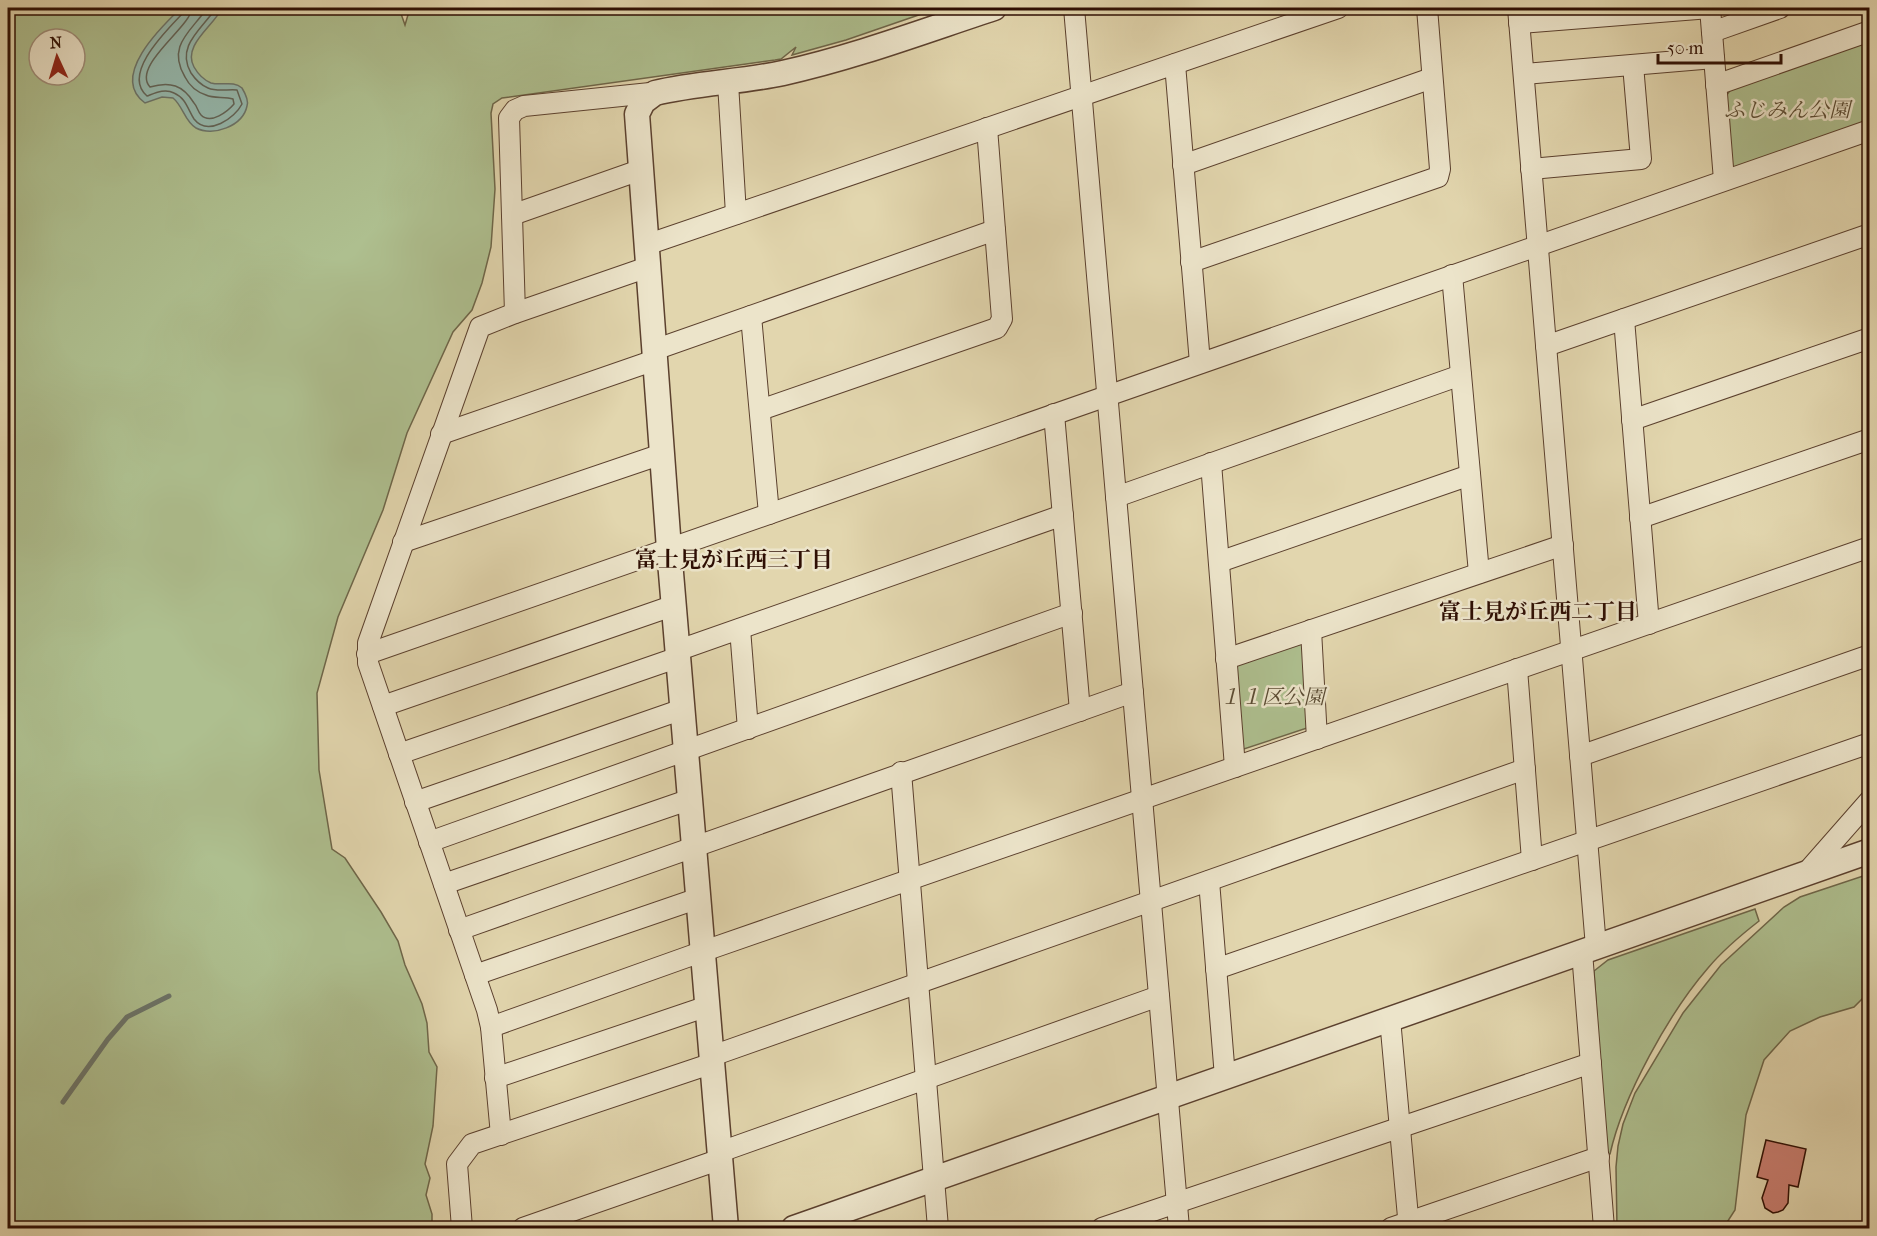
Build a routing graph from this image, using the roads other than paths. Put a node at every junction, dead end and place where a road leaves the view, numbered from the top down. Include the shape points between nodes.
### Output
1 (994, 8) edge
2 (1074, 8) edge
3 (1338, 8) edge
4 (1427, 8) edge
5 (1710, 8) edge
6 (1780, 8) edge
7 (1519, 15) edge
8 (1869, 31) edge
9 (1712, 32) junction
10 (1714, 57) junction
11 (1175, 64) junction
12 (1633, 64) junction
13 (1524, 74) junction
14 (1432, 78) junction
15 (728, 83) junction
16 (1716, 85) junction
17 (660, 92) junction
18 (1081, 96) junction
19 (987, 128) junction
20 (1869, 130) edge
21 (1183, 165) junction
22 (640, 170) junction
23 (1532, 170) junction
24 (1724, 180) junction
25 (736, 214) junction
26 (512, 215) junction
27 (995, 230) junction
28 (1869, 234) edge
29 (1538, 245) junction
30 (647, 256) junction
31 (1191, 262) junction
32 (1452, 275) junction
33 (515, 313) junction
34 (751, 316) junction
35 (1624, 319) junction
36 (1869, 338) edge
37 (1546, 346) junction
38 (654, 355) junction
39 (1200, 363) junction
40 (1461, 375) junction
41 (1107, 396) junction
42 (760, 410) junction
43 (1054, 414) junction
44 (1632, 420) junction
45 (441, 434) junction
46 (1869, 439) edge
47 (662, 454) junction
48 (1211, 464) junction
49 (1470, 475) junction
50 (1116, 497) junction
51 (769, 514) junction
52 (1063, 515) junction
53 (1640, 518) junction
54 (403, 542) junction
55 (1563, 545) junction
56 (1869, 547) edge
57 (669, 549) junction
58 (1219, 562) junction
59 (1479, 573) junction
60 (675, 605) junction
61 (1072, 613) junction
62 (1648, 624) junction
63 (740, 629) junction
64 (1311, 630) junction
65 (1572, 650) junction
66 (367, 654) junction
67 (679, 654) junction
68 (1869, 655) edge
69 (1226, 659) junction
70 (1517, 669) junction
71 (1133, 692) junction
72 (383, 706) junction
73 (684, 709) junction
74 (1080, 711) junction
75 (748, 729) junction
76 (1317, 739) junction
77 (1869, 743) edge
78 (687, 751) junction
79 (399, 754) junction
80 (1580, 756) junction
81 (1235, 767) junction
82 (1526, 769) junction
83 (901, 772) junction
84 (691, 799) junction
85 (1142, 799) junction
86 (1869, 800) edge
87 (416, 802) junction
88 (1587, 841) junction
89 (429, 842) junction
90 (695, 846) junction
91 (1869, 851) edge
92 (1532, 860) junction
93 (1805, 874) junction
94 (910, 879) junction
95 (1209, 881) junction
96 (444, 884) junction
97 (699, 898) junction
98 (1151, 901) junction
99 (459, 930) junction
100 (1589, 950) junction
101 (704, 951) junction
102 (1216, 969) junction
103 (475, 975) junction
104 (918, 983) junction
105 (1159, 996) junction
106 (708, 1006) junction
107 (1390, 1019) junction
108 (491, 1027) junction
109 (712, 1059) junction
110 (1591, 1063) junction
111 (1225, 1077) junction
112 (495, 1078) junction
113 (926, 1078) junction
114 (1168, 1097) junction
115 (1399, 1128) junction
116 (501, 1135) junction
117 (721, 1155) junction
118 (1599, 1157) junction
119 (934, 1180) junction
120 (1177, 1203) junction
121 (1403, 1227) edge
122 (462, 1228) edge
123 (524, 1228) edge
124 (726, 1228) edge
125 (794, 1228) edge
126 (938, 1228) edge
127 (1102, 1228) edge
128 (1179, 1228) edge
129 (1604, 1228) edge

1 - 15 street via 817,65
2 - 18 street
3 - 11 street
4 - 14 street
5 - 7 street
5 - 9 street
6 - 9 street
7 - 13 street
8 - 16 street
9 - 10 street
10 - 12 street
10 - 16 street
11 - 18 street
11 - 21 street
12 - 13 street
12 - 23 street via 1641,159
13 - 23 street
14 - 21 street
14 - 31 street via 1438,177
15 - 17 street
15 - 25 street
16 - 24 street
17 - 22 street via 646,98 637,114
17 - 26 street via 515,110 509,118
18 - 19 street
18 - 41 street
19 - 25 street
19 - 27 street
20 - 24 street
21 - 31 street
22 - 26 street
22 - 30 street
23 - 29 street
24 - 29 street
25 - 30 street
26 - 33 street
27 - 34 street
27 - 42 street via 1002,319 997,328
28 - 35 street
29 - 32 street
29 - 37 street
30 - 33 street
30 - 38 street
31 - 39 street
32 - 39 street
32 - 40 street
33 - 45 street via 480,327
34 - 38 street
34 - 42 street
35 - 37 street
35 - 44 street
36 - 44 street
37 - 55 street
38 - 45 street
38 - 47 street
39 - 41 street
40 - 48 street
40 - 49 street
41 - 43 street
41 - 50 street
42 - 51 street
43 - 51 street
43 - 52 street
44 - 53 street
45 - 54 street
46 - 53 street
47 - 54 street
47 - 57 street
48 - 50 street
48 - 58 street
49 - 58 street
49 - 59 street
50 - 71 street
51 - 57 street
52 - 61 street
52 - 63 street
53 - 62 street
54 - 66 street
55 - 59 street
55 - 65 street
56 - 62 street
57 - 60 street
57 - 66 street
58 - 69 street
59 - 64 street
60 - 67 street
60 - 72 street
61 - 74 street
61 - 75 street
62 - 65 street
63 - 67 street
63 - 75 street
64 - 69 street
64 - 76 street
65 - 70 street
65 - 80 street
66 - 72 street
67 - 73 street
67 - 79 street
68 - 80 street
69 - 81 street
70 - 76 street
70 - 82 street
71 - 74 street
71 - 85 street
72 - 79 street
73 - 78 street
73 - 87 street
74 - 83 street
75 - 78 street
76 - 81 street
77 - 88 street
78 - 84 street
78 - 89 street
79 - 87 street
80 - 88 street
81 - 85 street
82 - 92 street
82 - 95 street
83 - 90 street
83 - 94 street
84 - 90 street
84 - 96 street
85 - 94 street
85 - 98 street
86 - 93 street
87 - 89 street
88 - 92 street
88 - 100 street
89 - 96 street
90 - 97 street
90 - 99 street
91 - 93 street
92 - 102 street
93 - 100 street
94 - 101 street
94 - 104 street
95 - 98 street
95 - 102 street
96 - 99 street
97 - 101 street
97 - 103 street
98 - 104 street
98 - 105 street
99 - 103 street
100 - 107 street
100 - 110 street
101 - 106 street
101 - 108 street
102 - 111 street
103 - 108 street
104 - 109 street
104 - 113 street
105 - 113 street
105 - 114 street
106 - 109 street
106 - 112 street
107 - 111 street
107 - 115 street
108 - 112 street
109 - 116 street
109 - 117 street
110 - 115 street
110 - 118 street
111 - 114 street
112 - 116 street
113 - 117 street
113 - 119 street
114 - 119 street
114 - 120 street
115 - 120 street
115 - 121 street
116 - 122 street via 472,1144 457,1164
117 - 123 street
117 - 124 street
118 - 121 street
118 - 129 street
119 - 125 street
119 - 126 street
120 - 127 street
120 - 128 street

